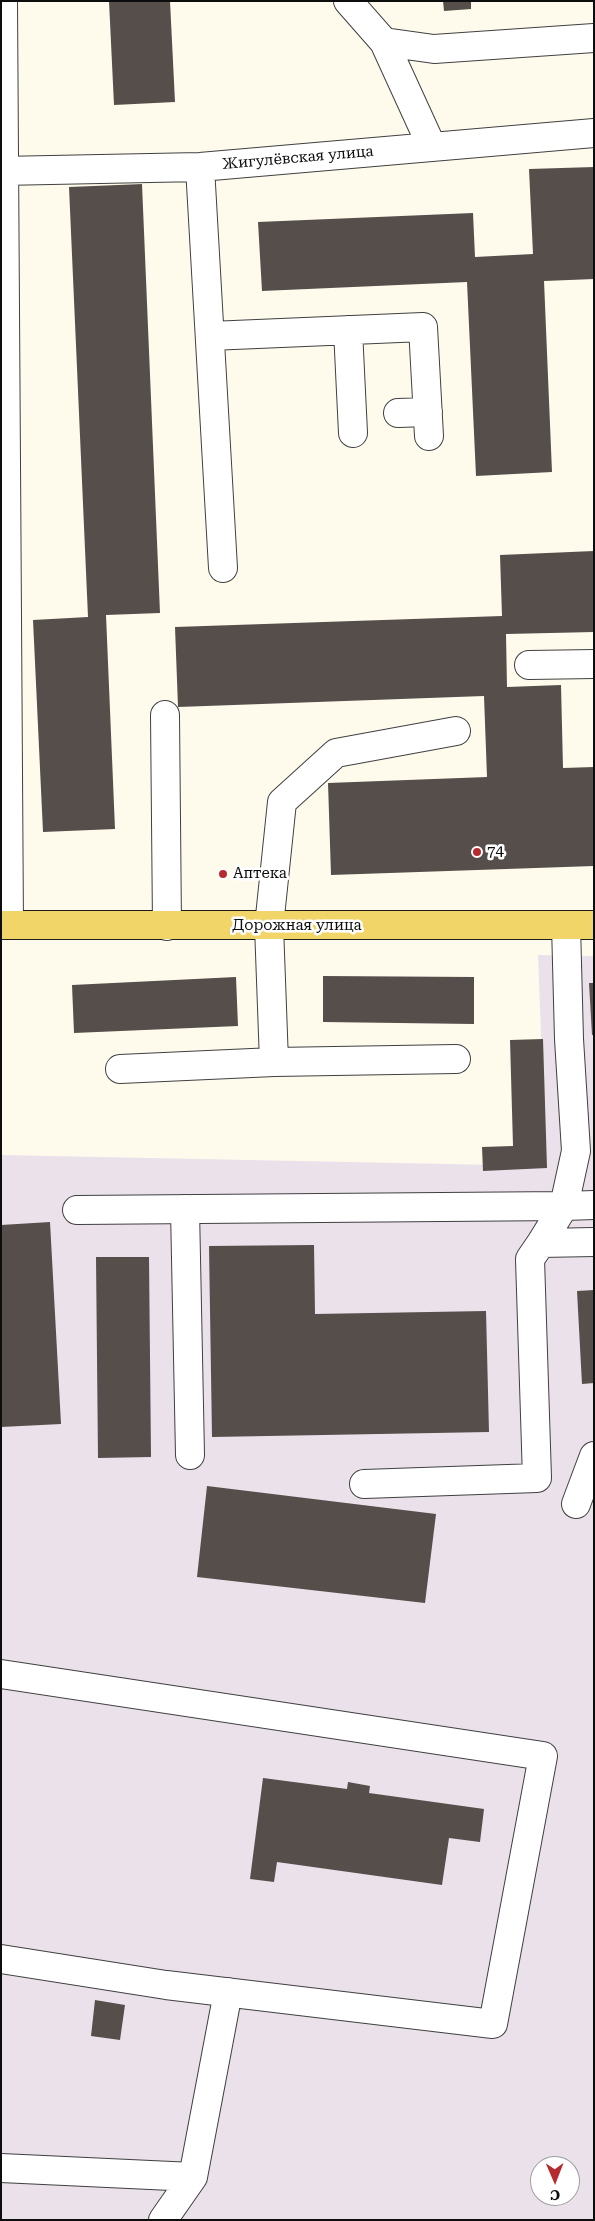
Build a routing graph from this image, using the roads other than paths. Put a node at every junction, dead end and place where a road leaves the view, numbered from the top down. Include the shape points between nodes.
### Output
1 (4, 1) edge
2 (348, 1) edge
3 (594, 38) edge
4 (384, 42) junction
5 (594, 133) edge
6 (432, 147) junction
7 (200, 167) junction
8 (3, 171) edge
9 (348, 330) junction
10 (210, 336) junction
11 (398, 413) dead end
12 (353, 433) dead end
13 (223, 568) dead end
14 (594, 664) edge
15 (529, 665) dead end
16 (165, 714) dead end
17 (456, 731) dead end
18 (5, 925) edge
19 (566, 925) junction
20 (594, 925) edge
21 (167, 926) junction
22 (269, 926) junction
23 (456, 1059) dead end
24 (274, 1062) junction
25 (120, 1069) dead end
26 (594, 1205) edge
27 (564, 1206) junction
28 (185, 1209) junction
29 (77, 1210) dead end
30 (594, 1242) edge
31 (541, 1243) junction
32 (190, 1455) dead end
33 (594, 1456) edge
34 (364, 1484) dead end
35 (576, 1504) dead end
36 (1, 1674) edge
37 (1, 1959) edge
38 (228, 1992) junction
39 (1, 2168) edge
40 (193, 2177) junction
41 (163, 2220) edge

1 - 8 street
2 - 4 street
3 - 4 street via 434,49
4 - 6 street
5 - 6 street, Жигулёвская улица
6 - 7 street, Жигулёвская улица
7 - 8 street, Жигулёвская улица
7 - 10 street
8 - 18 street
9 - 10 street
9 - 11 street via 423,327 429,424
9 - 12 street
10 - 13 street
14 - 15 street
16 - 21 street
17 - 22 street via 336,753 282,802
18 - 21 main road, Дорожная улица
19 - 20 main road, Дорожная улица
19 - 22 main road, Дорожная улица
19 - 27 street via 576,1151
21 - 22 main road, Дорожная улица
22 - 24 street
23 - 24 street
24 - 25 street
26 - 27 street
27 - 28 street
27 - 31 street
28 - 29 street
28 - 32 street
30 - 31 street
31 - 34 street via 530,1259 537,1478
33 - 35 street
36 - 38 street via 543,1756 493,2024
37 - 38 street
38 - 40 street
39 - 40 street
40 - 41 street

